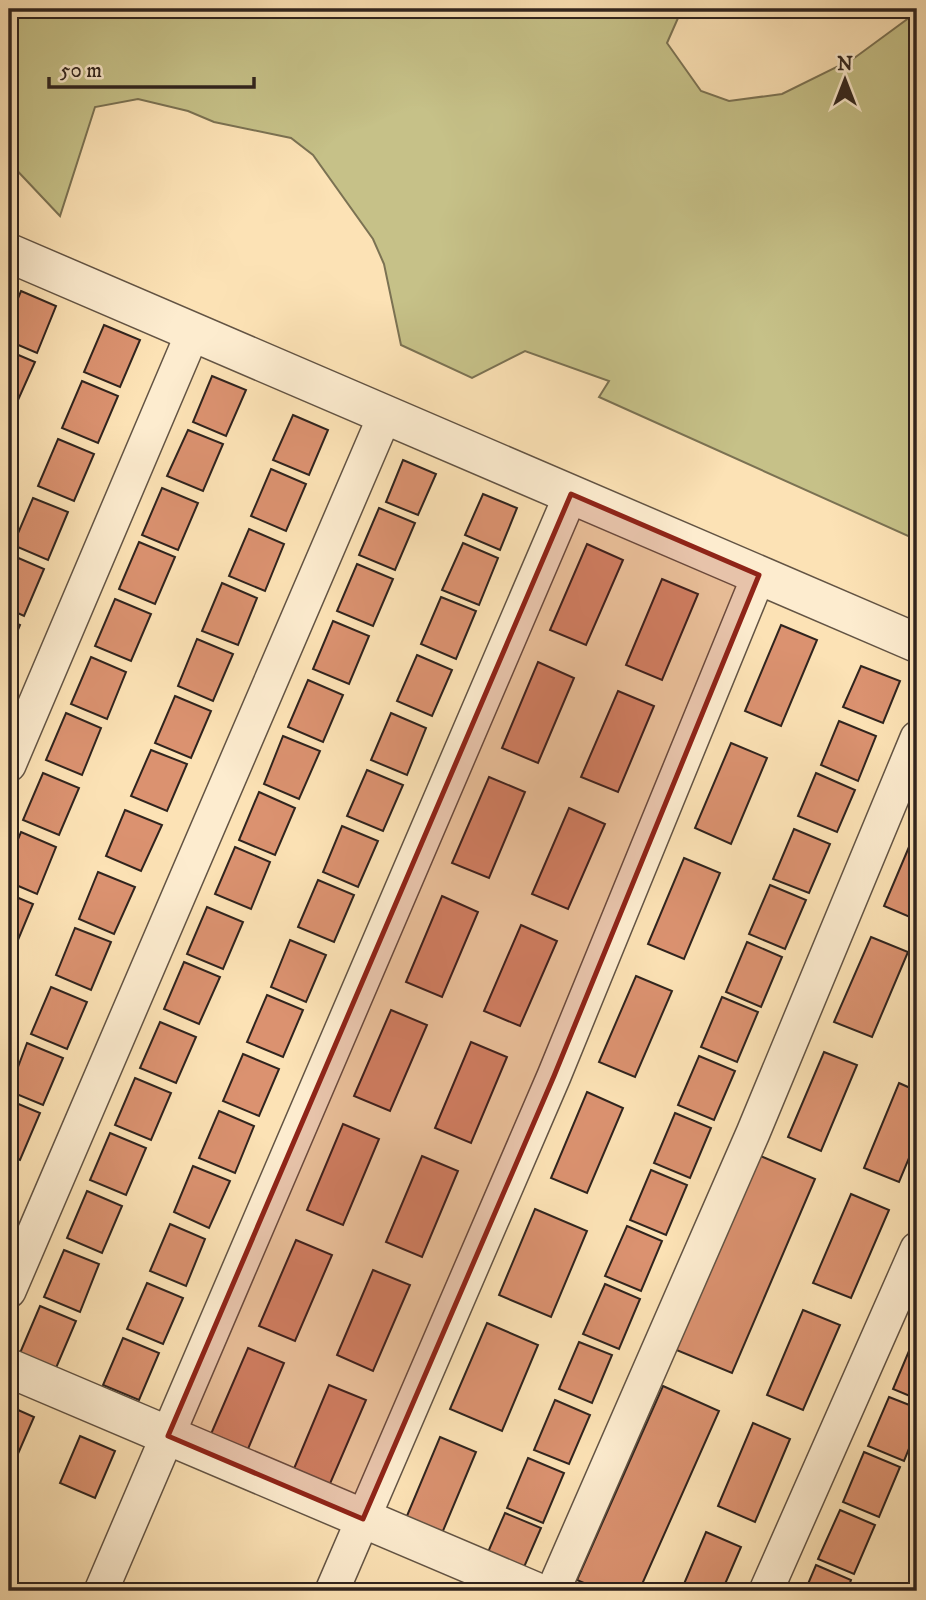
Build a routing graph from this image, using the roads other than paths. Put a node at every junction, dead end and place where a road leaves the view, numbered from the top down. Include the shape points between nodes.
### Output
1 (9, 253) edge
2 (192, 332) junction
3 (385, 415) junction
4 (571, 494) junction
5 (758, 575) junction
6 (917, 643) edge
7 (917, 738) edge
8 (9, 765) edge
9 (917, 1250) edge
10 (9, 1291) edge
11 (9, 1368) edge
12 (168, 1436) junction
13 (363, 1519) junction
14 (101, 1591) edge
15 (332, 1591) edge
16 (534, 1591) edge
17 (553, 1591) edge
18 (766, 1591) edge

1 - 2 street
2 - 3 street
2 - 8 street
3 - 4 street
3 - 10 street
4 - 5 street
4 - 12 street
5 - 6 street
5 - 13 street via 554,1076
7 - 17 street via 753,1133
9 - 18 street
11 - 12 street
12 - 13 street
12 - 14 street
13 - 15 street
13 - 16 street

